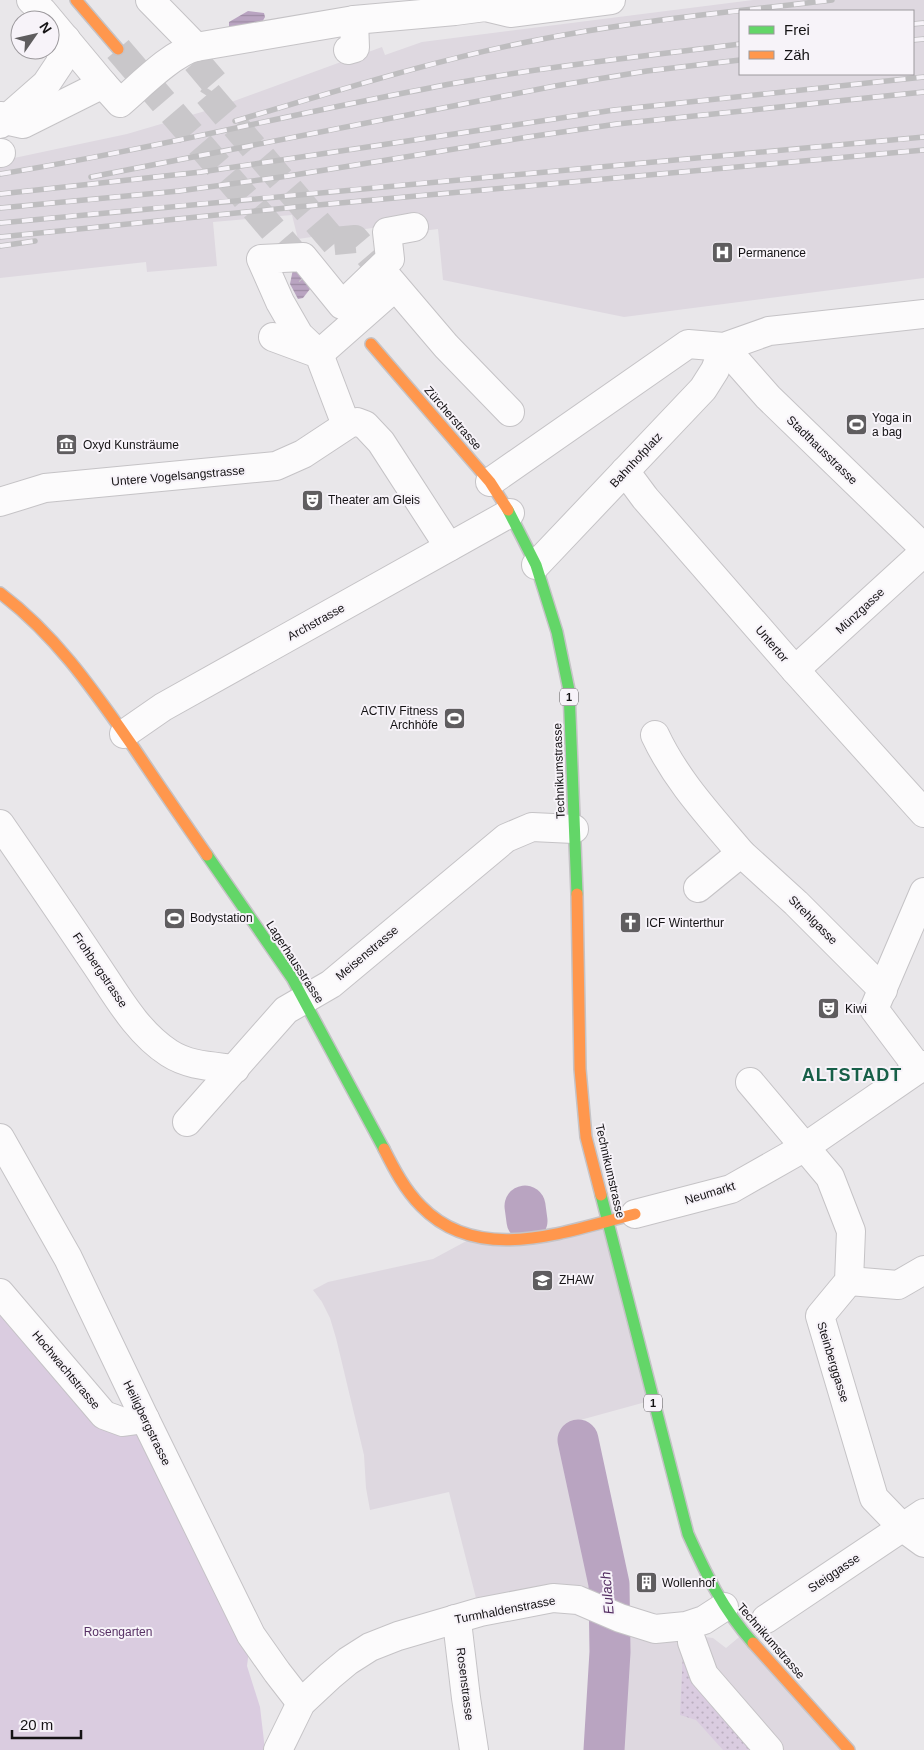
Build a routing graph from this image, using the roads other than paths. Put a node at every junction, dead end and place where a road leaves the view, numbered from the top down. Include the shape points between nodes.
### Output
1 (31, 0) edge
2 (76, 0) edge
3 (150, 0) edge
4 (611, 0) edge
5 (484, 3) edge
6 (344, 14) edge
7 (66, 39) junction
8 (118, 49) tunnel mouth
9 (348, 50) dead end
10 (188, 56) junction
11 (103, 84) junction
12 (2, 119) edge
13 (414, 227) dead end
14 (378, 280) junction
15 (924, 314) edge
16 (273, 337) dead end
17 (371, 344) dead end
18 (724, 347) junction
19 (319, 354) junction
20 (510, 412) dead end
21 (346, 425) junction
22 (625, 471) junction
23 (490, 482) junction
24 (0, 502) edge
25 (510, 513) junction
26 (449, 547) junction
27 (924, 548) edge
28 (924, 552) edge
29 (536, 565) junction
30 (0, 593) edge
31 (796, 670) junction
32 (124, 734) junction
33 (655, 735) dead end
34 (924, 813) edge
35 (0, 824) edge
36 (574, 829) junction
37 (741, 853) junction
38 (698, 888) dead end
39 (924, 892) edge
40 (881, 995) junction
41 (304, 999) junction
42 (921, 1067) edge
43 (235, 1069) junction
44 (750, 1082) dead end
45 (187, 1122) dead end
46 (0, 1138) edge
47 (805, 1147) junction
48 (635, 1214) joint
49 (607, 1220) junction
50 (924, 1270) edge
51 (848, 1282) junction
52 (0, 1293) edge
53 (145, 1419) junction
54 (913, 1520) edge
55 (924, 1543) edge
56 (724, 1607) junction
57 (455, 1619) junction
58 (766, 1619) dead end
59 (692, 1642) dead end
60 (301, 1704) junction
61 (278, 1750) edge
62 (474, 1750) edge
63 (769, 1750) edge
64 (849, 1750) edge

1 - 7 street
2 - 8 main road
3 - 10 street
4 - 5 street via 510,13
5 - 6 street via 455,11
6 - 9 street via 355,48
6 - 10 street
7 - 11 street
7 - 12 street via 60,64 46,84
10 - 11 street via 120,103
11 - 12 street via 22,124
13 - 14 street via 387,232 390,259
14 - 19 street
14 - 19 street via 342,305 302,257 261,259 299,334
14 - 20 street via 426,324
15 - 18 street via 769,331
16 - 19 street
17 - 23 main road, Zürcherstrasse / 1
18 - 22 street, Bahnhofplatz via 703,389
18 - 23 street via 688,344
18 - 27 street, Stadthausstrasse via 768,397
19 - 21 street
21 - 24 street, Untere Vogelsangstrasse via 303,454 276,466 45,488
21 - 26 street via 360,423 378,437
22 - 29 street, Bahnhofplatz
22 - 31 street, Untertor via 644,498
23 - 25 main road, Zürcherstrasse / 1
25 - 26 street, Archstrasse
25 - 29 main road, Technikumstrasse / 1
26 - 32 street, Archstrasse via 163,708
28 - 31 street, Münzgasse
29 - 36 main road, Technikumstrasse / 1 via 557,632 569,690
30 - 32 main road, Lagerhausstrasse via 54,640
31 - 34 street, Untertor
32 - 41 main road, Lagerhausstrasse
33 - 37 street, Strehlgasse via 680,780
35 - 43 street, Frohbergstrasse via 126,1009 150,1037 178,1058 201,1065
36 - 41 street, Meisenstrasse via 532,827 506,838 331,984
36 - 49 main road, Technikumstrasse / 1 via 580,1069 586,1137
37 - 38 street
37 - 40 street, Strehlgasse via 796,903
39 - 40 street
40 - 42 street, Neumarkt via 874,1009
41 - 43 street, Meisenstrasse via 286,1010
41 - 49 main road, Lagerhausstrasse via 397,1176 410,1196 436,1220 472,1238 509,1242 553,1235
42 - 47 street, Neumarkt
43 - 45 street, Meisenstrasse
44 - 47 street
46 - 53 street, Heiligbergstrasse via 68,1258
47 - 48 street, Neumarkt via 731,1189
47 - 51 street via 830,1177 851,1231
48 - 49 main road, Neumarkt
49 - 56 main road, Technikumstrasse / 1 via 688,1534
50 - 51 street via 898,1285
51 - 54 street, Steinberggasse via 820,1316 874,1498
52 - 53 street, Hochwachtstrasse via 104,1415 123,1422
53 - 60 street, Heiligbergstrasse via 251,1635
54 - 55 street, Steinberggasse
54 - 58 street, Steiggasse
56 - 57 street, Turmhaldenstrasse via 704,1620 686,1626 655,1629 578,1600 553,1598
56 - 64 main road, Technikumstrasse / 1
57 - 60 street, Turmhaldenstrasse via 370,1647 340,1668
57 - 62 street, Rosenstrasse
59 - 63 street via 704,1675
60 - 61 street

